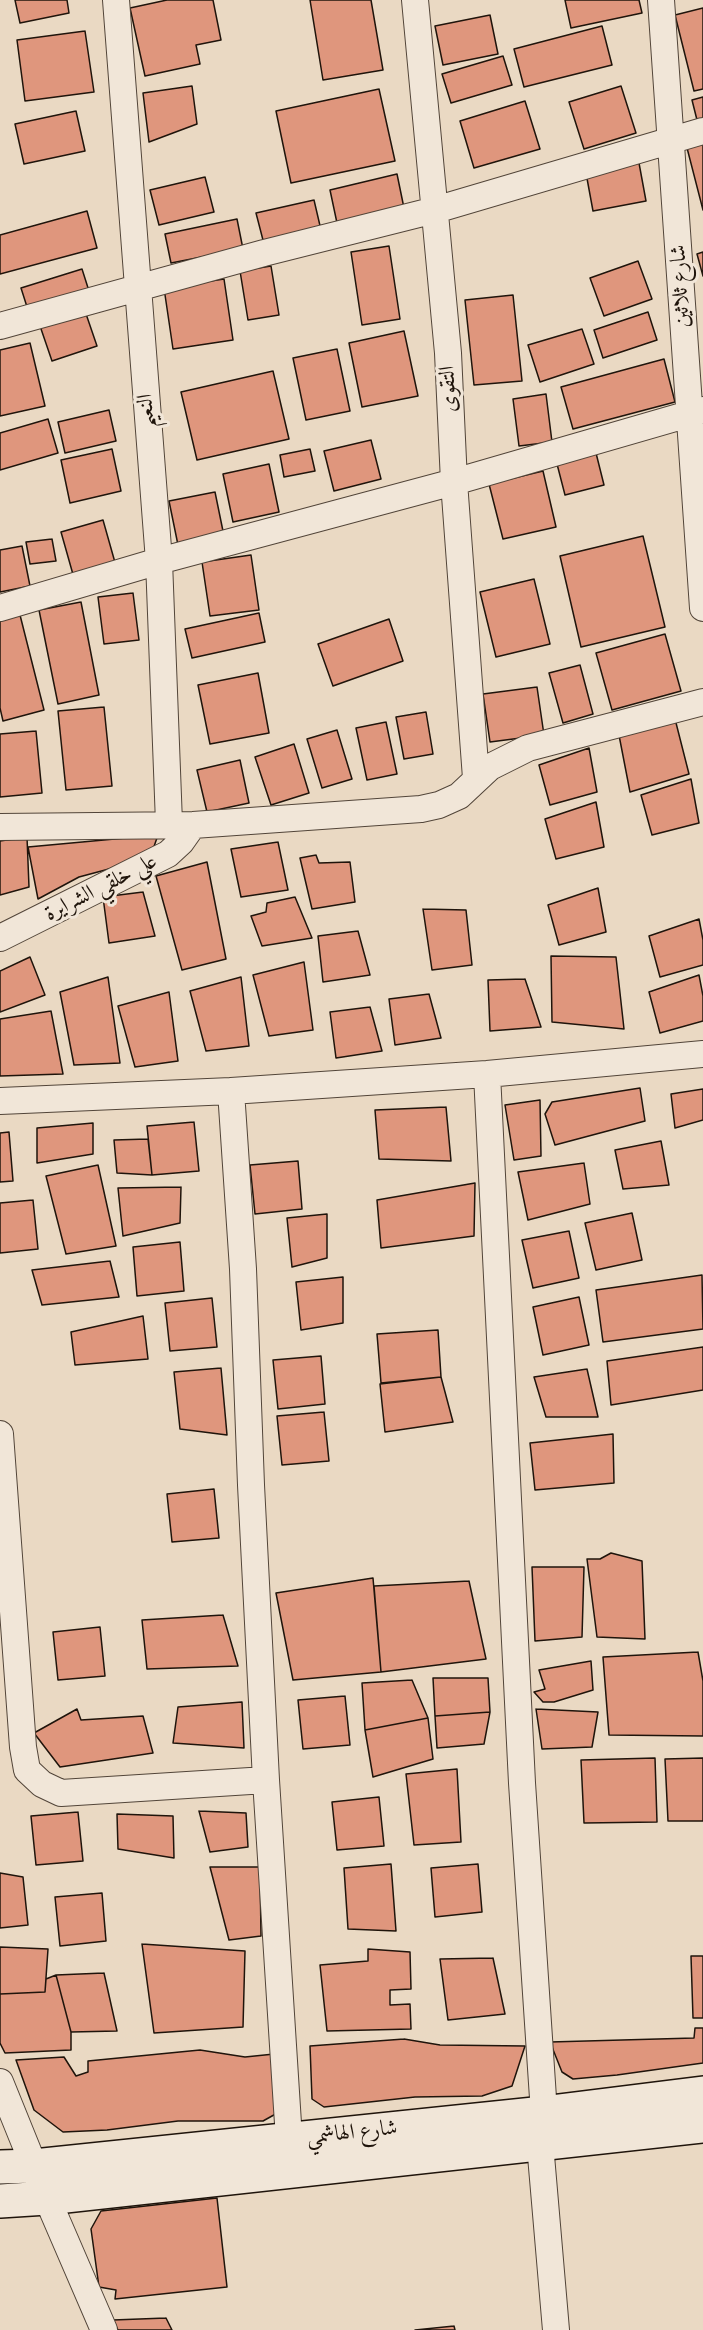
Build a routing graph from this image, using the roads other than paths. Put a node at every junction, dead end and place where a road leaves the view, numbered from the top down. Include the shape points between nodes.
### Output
1 (116, 0) edge
2 (415, 0) edge
3 (662, 0) edge
4 (703, 130) edge
5 (673, 139) junction
6 (435, 210) junction
7 (138, 286) junction
8 (0, 326) edge
9 (696, 412) edge
10 (454, 482) junction
11 (159, 561) junction
12 (703, 608) edge
13 (0, 609) edge
14 (703, 702) edge
15 (476, 778) junction
16 (181, 824) junction
17 (0, 827) edge
18 (0, 938) edge
19 (703, 1054) edge
20 (487, 1074) junction
21 (231, 1091) junction
22 (0, 1101) edge
23 (0, 1434) edge
24 (266, 1780) junction
25 (0, 2082) edge
26 (703, 2093) edge
27 (544, 2113) junction
28 (703, 2127) edge
29 (289, 2139) junction
30 (540, 2144) junction
31 (34, 2166) junction
32 (0, 2167) edge
33 (47, 2198) junction
34 (0, 2201) edge
35 (104, 2330) edge
36 (556, 2330) edge

1 - 7 street, النعيم
2 - 6 street, التقوى
3 - 5 street, شارع ثلاثين
4 - 5 street
5 - 6 street
5 - 9 street, شارع ثلاثين
6 - 7 street
6 - 10 street, التقوى via 448,353
7 - 8 street
7 - 11 street, النعيم
9 - 10 street
9 - 12 street, شارع ثلاثين
10 - 11 street
10 - 15 street, التقوى
11 - 13 street
11 - 16 street, النعيم
14 - 15 street via 528,748
15 - 16 street via 459,796 421,809
16 - 17 street
16 - 18 street, علي خلقي الشرايرة via 181,842 160,858
19 - 20 street
20 - 21 street
20 - 27 street via 522,1783
21 - 22 street
21 - 24 street
23 - 24 street via 22,1747 27,1770 60,1793
24 - 29 street
25 - 31 street
26 - 27 main road, شارع الهاشمي
27 - 29 main road, شارع الهاشمي
28 - 30 main road, شارع الهاشمي
29 - 31 main road, شارع الهاشمي
30 - 33 main road, شارع الهاشمي
30 - 36 street
31 - 32 main road, شارع الهاشمي
31 - 33 main road
33 - 34 main road, شارع الهاشمي
33 - 35 street

